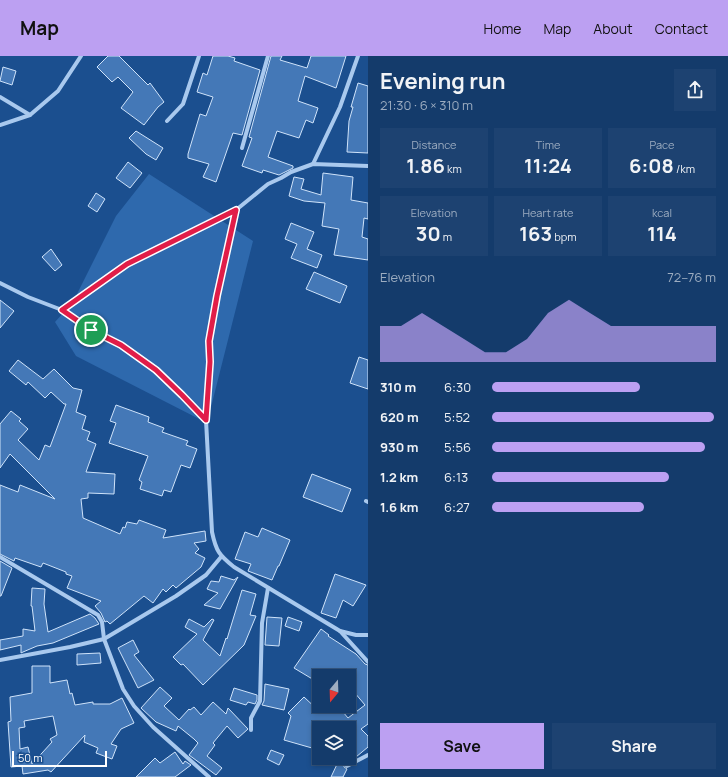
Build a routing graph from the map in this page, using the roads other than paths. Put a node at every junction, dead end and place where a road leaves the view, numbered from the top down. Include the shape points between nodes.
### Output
1 (81, 56) edge
2 (199, 56) edge
3 (268, 56) edge
4 (358, 56) edge
5 (0, 97) edge
6 (30, 115) junction
7 (167, 121) dead end
8 (0, 125) edge
9 (242, 148) dead end
10 (313, 164) junction
11 (368, 166) edge
12 (236, 210) junction
13 (0, 283) edge
14 (62, 310) junction
15 (206, 420) junction
16 (0, 557) edge
17 (221, 557) junction
18 (268, 588) junction
19 (340, 631) junction
20 (368, 635) edge
21 (104, 639) junction
22 (0, 660) edge
23 (368, 662) edge
24 (251, 730) dead end
25 (368, 755) edge
26 (347, 766) dead end
27 (209, 777) edge

1 - 6 street via 58,91
2 - 7 street via 183,104
3 - 9 street
4 - 10 street via 340,107
5 - 6 street
6 - 8 street
10 - 11 street
10 - 12 street via 268,184
12 - 14 street via 127,264
12 - 15 street via 209,341
13 - 14 street
14 - 15 street via 91,330 121,345 156,370
15 - 17 street via 212,532
16 - 21 street via 98,614 102,622
17 - 18 street
17 - 21 street via 200,580
18 - 19 street
18 - 24 street via 262,623 260,701 252,718
19 - 20 street
19 - 23 street
21 - 22 street
21 - 27 street via 124,689 134,706
25 - 26 street

